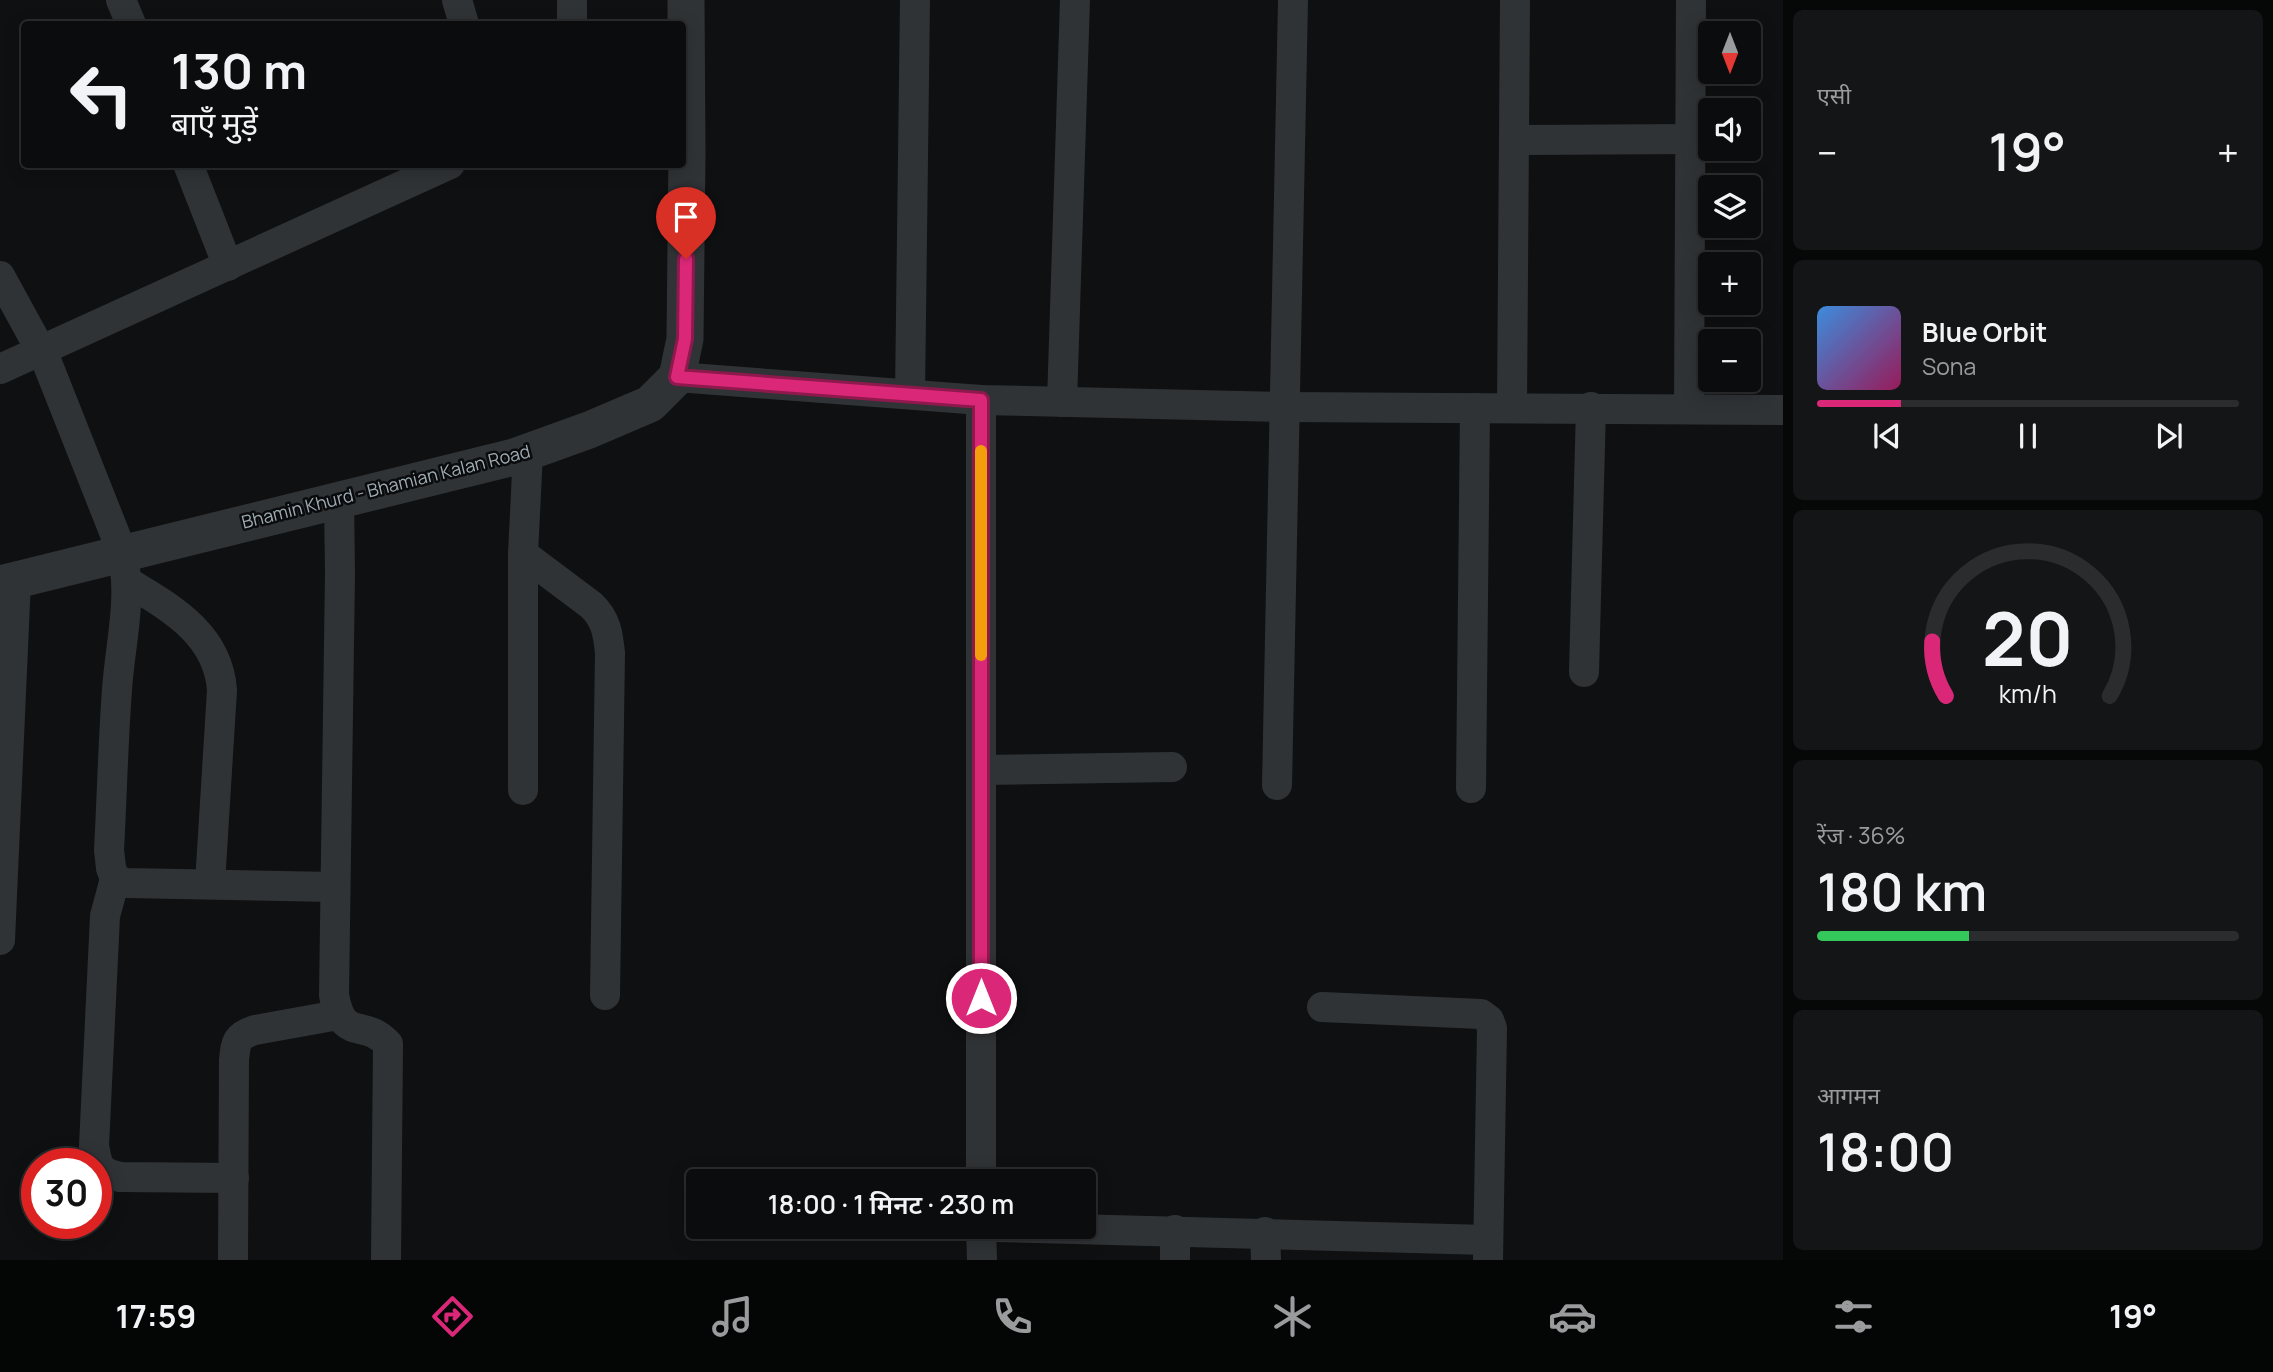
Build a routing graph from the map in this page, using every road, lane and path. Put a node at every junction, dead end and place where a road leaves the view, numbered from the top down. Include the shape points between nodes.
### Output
1 (121, 0) edge
2 (457, 0) edge
3 (572, 0) edge
4 (686, 0) edge
5 (915, 0) edge
6 (1075, 0) edge
7 (1293, 0) edge
8 (1515, 0) edge
9 (1691, 0) edge
10 (130, 21) edge
11 (463, 21) edge
12 (572, 21) edge
13 (686, 21) edge
14 (1691, 139) junction
15 (1514, 140) junction
16 (189, 168) edge
17 (441, 168) edge
18 (685, 168) edge
19 (228, 266) junction
20 (0, 276) edge
21 (40, 350) junction
22 (0, 369) edge
23 (677, 377) junction
24 (910, 394) junction
25 (981, 400) junction
26 (1062, 402) junction
27 (1284, 407) junction
28 (1591, 407) junction
29 (1475, 408) junction
30 (1512, 408) junction
31 (1689, 409) junction
32 (1783, 410) edge
33 (528, 452) junction
34 (339, 500) junction
35 (523, 554) junction
36 (125, 567) junction
37 (8, 582) edge
38 (1584, 671) dead end
39 (1172, 767) dead end
40 (981, 770) junction
41 (1277, 785) dead end
42 (1471, 788) dead end
43 (523, 790) dead end
44 (116, 879) junction
45 (210, 883) junction
46 (334, 887) junction
47 (0, 940) edge
48 (605, 995) dead end
49 (1322, 1007) dead end
50 (338, 1015) junction
51 (981, 1169) edge
52 (234, 1178) junction
53 (1096, 1229) edge
54 (1175, 1230) junction
55 (981, 1239) edge
56 (1266, 1246) edge
57 (1488, 1250) edge
58 (233, 1260) edge
59 (386, 1260) edge
60 (982, 1260) edge
61 (1175, 1260) edge

1 - 10 street
2 - 11 street
3 - 12 street
4 - 13 street
5 - 24 street
6 - 26 street
7 - 27 street
8 - 15 street
9 - 14 street
14 - 15 street
14 - 31 street
15 - 30 street
16 - 19 street
17 - 19 street
18 - 23 street via 685,339
19 - 21 street
20 - 21 street
21 - 22 street
21 - 36 street
23 - 24 street
23 - 33 street, Bhamin Khurd - Bhamian Kalan Road via 650,404
24 - 25 street
25 - 26 street
25 - 40 street
26 - 27 street
27 - 29 street
27 - 41 street
28 - 30 street
28 - 31 street
28 - 38 street
29 - 30 street
29 - 42 street
31 - 32 street
33 - 34 street, Bhamin Khurd - Bhamian Kalan Road
33 - 35 street
34 - 36 street, Bhamin Khurd - Bhamian Kalan Road
34 - 46 street
35 - 43 street
35 - 48 street via 591,605 607,626
36 - 37 street, Bhamin Khurd - Bhamian Kalan Road
36 - 44 street via 109,850
36 - 45 street via 209,645 220,671
37 - 47 street
39 - 40 street
40 - 51 street
44 - 45 street via 126,883
44 - 52 street via 105,916 94,1146 98,1165 106,1174 120,1177
45 - 46 street
46 - 50 street
49 - 57 street via 1481,1014 1489,1020
50 - 52 street via 255,1030 236,1043
50 - 59 street via 344,1024 380,1035 388,1044
52 - 58 street
53 - 54 street
54 - 56 street
54 - 61 street
55 - 60 street
56 - 57 street

